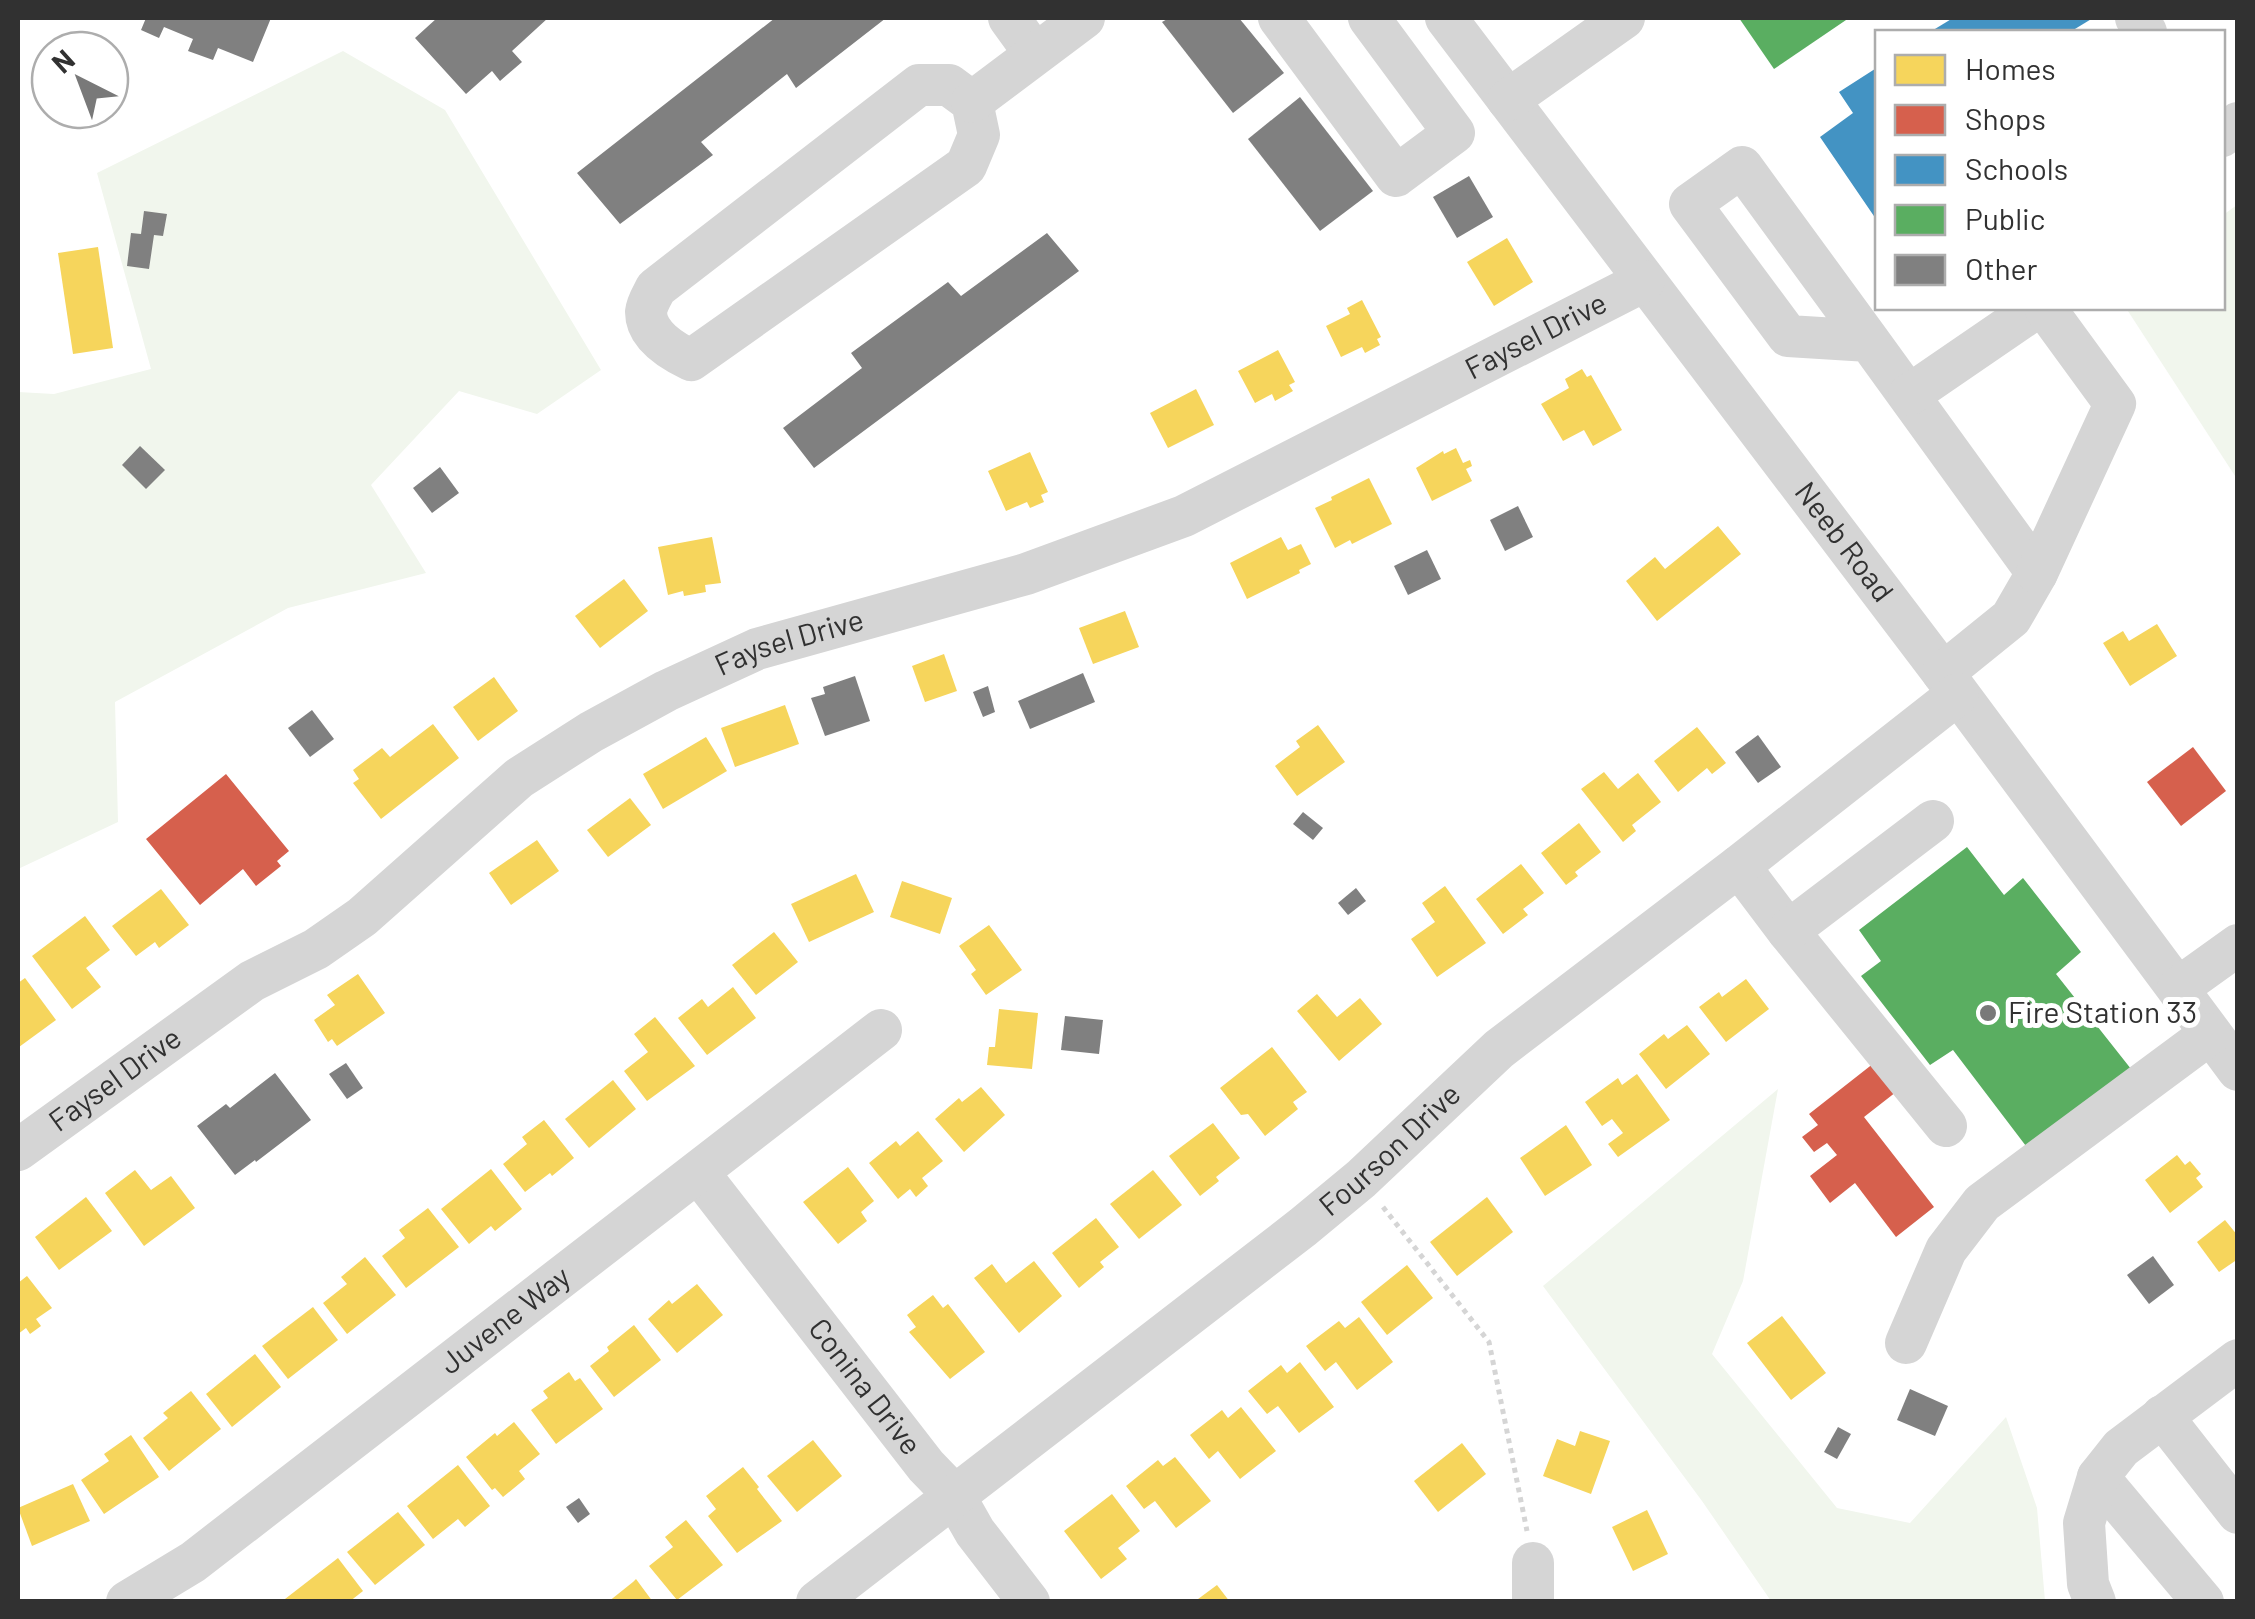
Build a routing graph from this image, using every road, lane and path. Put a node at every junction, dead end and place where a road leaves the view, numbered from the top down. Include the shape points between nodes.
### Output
1 (1009, 18) edge
2 (1084, 18) edge
3 (1279, 18) edge
4 (1369, 18) edge
5 (1624, 18) edge
6 (1454, 28) edge
7 (1035, 54) junction
8 (1412, 75) junction
9 (1508, 100) junction
10 (972, 102) junction
11 (1644, 281) junction
12 (2033, 310) edge
13 (2046, 310) edge
14 (1869, 341) dead end
15 (1909, 395) junction
16 (2037, 573) junction
17 (1951, 684) junction
18 (1933, 821) dead end
19 (1739, 866) junction
20 (1788, 932) junction
21 (2238, 945) edge
22 (2178, 988) junction
23 (881, 1030) dead end
24 (2210, 1034) junction
25 (2238, 1070) edge
26 (1946, 1126) dead end
27 (18, 1150) edge
28 (698, 1172) junction
29 (1361, 1179) junction
30 (1906, 1343) dead end
31 (2235, 1368) edge
32 (2162, 1416) junction
33 (2098, 1476) junction
34 (954, 1495) junction
35 (2238, 1513) edge
36 (1533, 1582) edge
37 (127, 1602) edge
38 (818, 1602) edge
39 (1029, 1602) edge
40 (2095, 1602) edge
41 (2203, 1602) edge

1 - 7 street
2 - 7 street
3 - 8 street via 1396,176 1454,133
4 - 8 street
5 - 9 street
6 - 8 street
6 - 9 street, Neeb Road
7 - 10 street
9 - 11 street, Neeb Road
10 - 10 street via 979,135 966,166 690,360 671,351 649,326 646,308 656,288 919,85 949,84
11 - 17 street, Neeb Road
11 - 27 street, Faysel Drive via 1184,516 1026,574 757,649 591,732 519,778 362,917 252,981
12 - 15 street
13 - 16 street, Fourson Drive via 2115,404
14 - 15 street
15 - 16 street
16 - 17 street, Fourson Drive via 2011,618
17 - 19 street, Fourson Drive
17 - 22 street, Neeb Road
18 - 20 street
19 - 20 street
19 - 29 street, Fourson Drive via 1499,1049
20 - 26 street
21 - 22 street
22 - 24 street, Neeb Road
23 - 28 street, Juvene Way
24 - 25 street, Neeb Road
24 - 30 street via 1982,1202 1946,1250
28 - 34 street, Conina Drive
28 - 37 street, Juvene Way via 193,1562
29 - 34 street, Fourson Drive
29 - 36 path via 1488,1342
31 - 32 street
32 - 33 street via 2120,1448
32 - 35 street
33 - 40 street via 2084,1522
33 - 41 street
34 - 38 street, Fourson Drive
34 - 39 street, Conina Drive

